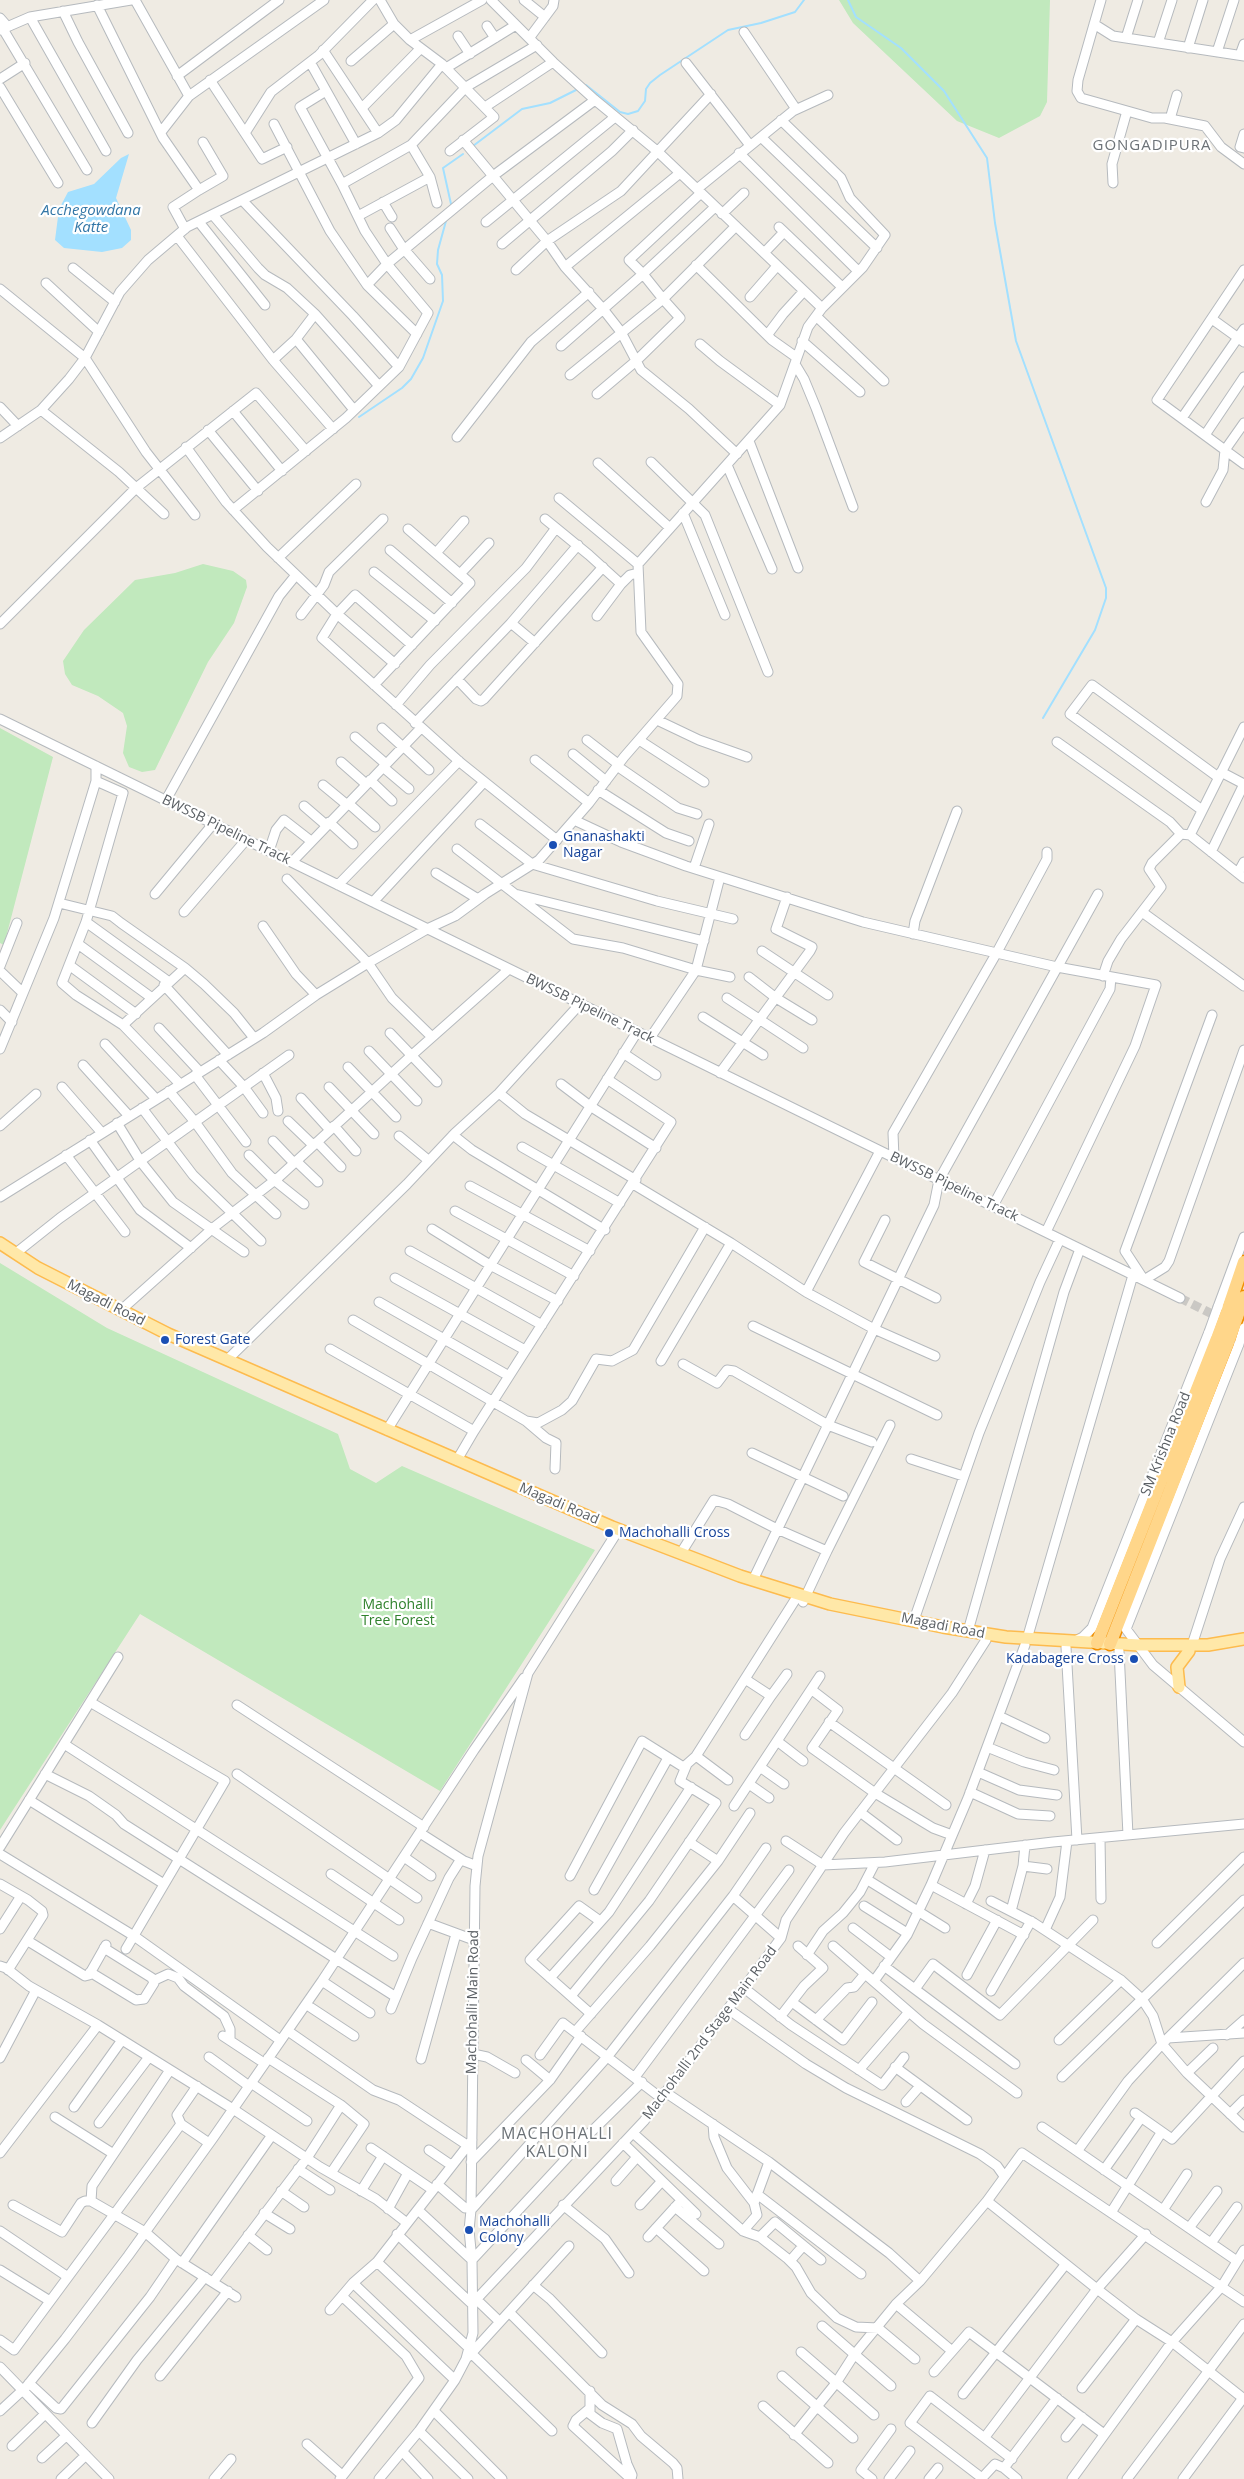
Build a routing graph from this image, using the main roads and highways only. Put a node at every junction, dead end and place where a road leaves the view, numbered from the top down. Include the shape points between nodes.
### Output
1 (0, 1243) edge
2 (0, 1251) edge
3 (1244, 1262) edge
4 (1244, 1297) edge
5 (1231, 1318) edge
6 (618, 1532) junction
7 (801, 1599) junction
8 (1244, 1639) edge
9 (1026, 1642) junction
10 (1070, 1644) junction
11 (1244, 1645) edge
12 (1108, 1646) junction
13 (1190, 1648) junction
14 (1180, 1687) road end

1 - 6 main road, Magadi Road via 38,1268 120,1311
2 - 6 main road, Magadi Road via 35,1274 165,1340
3 - 5 highway, SM Krishna Road
4 - 5 highway, SM Krishna Road
5 - 12 highway, SM Krishna Road, bridge
6 - 7 main road, Magadi Road
6 - 7 main road, Magadi Road via 737,1582
7 - 9 main road, Magadi Road
7 - 9 main road, Magadi Road via 828,1610 941,1634
8 - 13 main road, Magadi Road
9 - 10 main road, Magadi Road
10 - 12 main road, Magadi Road
10 - 12 main road, Magadi Road
11 - 13 main road, Magadi Road
12 - 13 main road, Magadi Road
13 - 14 main road via 1177,1667

